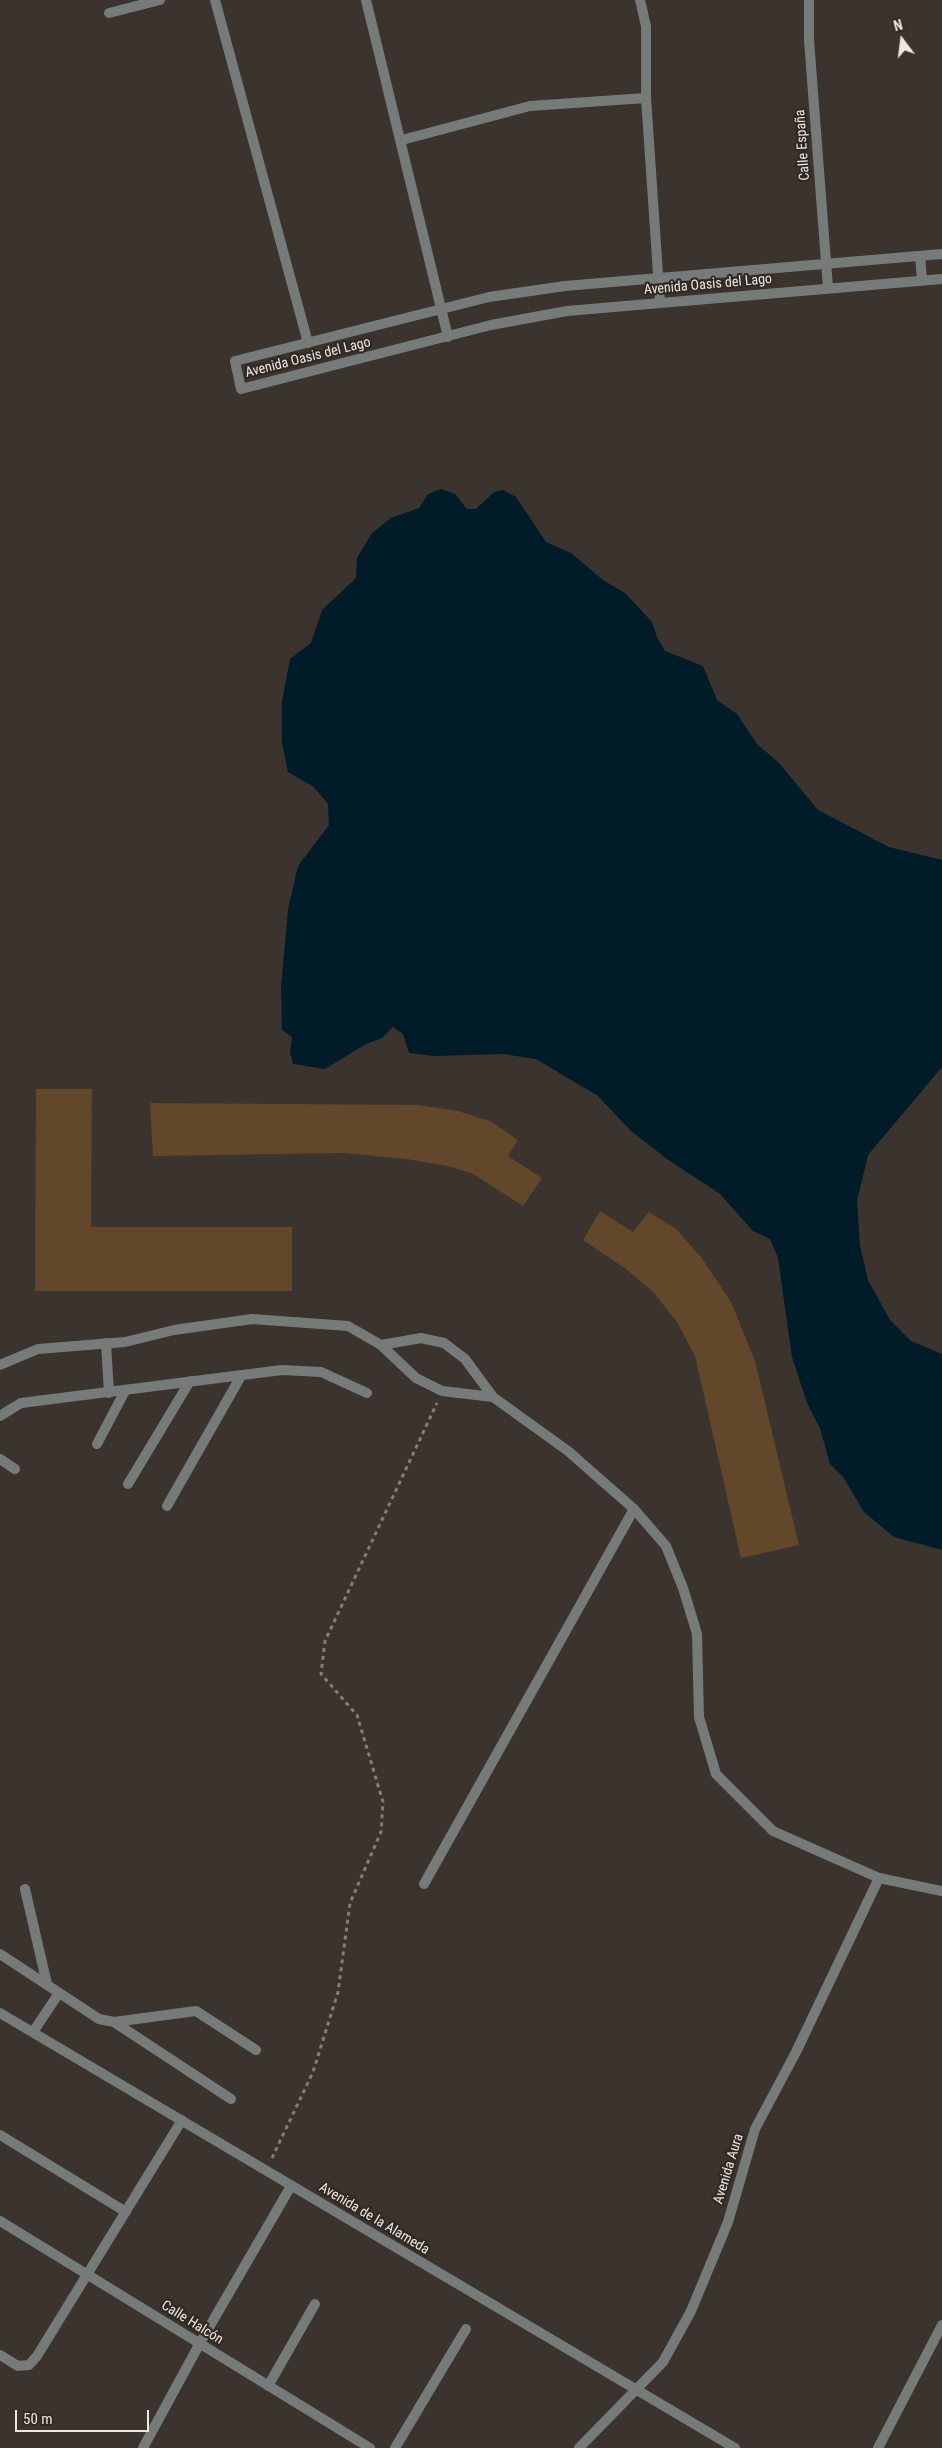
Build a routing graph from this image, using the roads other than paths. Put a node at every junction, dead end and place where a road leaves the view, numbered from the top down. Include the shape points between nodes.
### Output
1 (160, 0) edge
2 (216, 0) edge
3 (366, 0) edge
4 (640, 0) edge
5 (809, 0) edge
6 (108, 13) dead end
7 (646, 98) junction
8 (402, 140) junction
9 (942, 254) edge
10 (920, 256) junction
11 (826, 264) junction
12 (658, 278) junction
13 (942, 279) edge
14 (922, 280) junction
15 (828, 288) junction
16 (660, 303) junction
17 (442, 309) junction
18 (448, 336) junction
19 (308, 343) junction
20 (106, 1344) junction
21 (381, 1345) junction
22 (0, 1365) edge
23 (241, 1376) junction
24 (190, 1381) junction
25 (125, 1391) junction
26 (109, 1393) junction
27 (367, 1393) dead end
28 (493, 1397) junction
29 (0, 1416) edge
30 (96, 1444) dead end
31 (0, 1459) edge
32 (15, 1469) dead end
33 (128, 1484) dead end
34 (167, 1506) dead end
35 (634, 1509) junction
36 (879, 1878) junction
37 (424, 1884) dead end
38 (25, 1890) dead end
39 (942, 1892) edge
40 (0, 1954) edge
41 (47, 1984) junction
42 (59, 1993) junction
43 (0, 2012) edge
44 (114, 2022) junction
45 (33, 2032) junction
46 (256, 2050) dead end
47 (231, 2099) dead end
48 (182, 2120) junction
49 (0, 2135) edge
50 (291, 2186) junction
51 (126, 2212) junction
52 (0, 2221) edge
53 (88, 2274) junction
54 (315, 2304) dead end
55 (942, 2325) edge
56 (466, 2329) dead end
57 (200, 2343) junction
58 (0, 2355) edge
59 (268, 2386) junction
60 (635, 2389) junction
61 (143, 2448) edge
62 (370, 2448) edge
63 (394, 2448) edge
64 (579, 2448) edge
65 (734, 2448) edge
66 (878, 2448) edge

1 - 6 street
2 - 19 street
3 - 8 street
4 - 7 street via 646,26
5 - 11 street, Calle España via 809,40
7 - 8 street via 530,106
7 - 12 street
8 - 17 street
9 - 10 street, Avenida Oasis del Lago
10 - 11 street, Avenida Oasis del Lago
10 - 14 street
11 - 12 street, Avenida Oasis del Lago
11 - 15 street, Calle España
12 - 16 street
12 - 17 street, Avenida Oasis del Lago via 488,297
13 - 14 street, Avenida Oasis del Lago
14 - 15 street, Avenida Oasis del Lago
15 - 16 street, Avenida Oasis del Lago
16 - 18 street, Avenida Oasis del Lago via 567,311
17 - 18 street
17 - 19 street, Avenida Oasis del Lago
18 - 19 street, Avenida Oasis del Lago via 241,389 235,361
20 - 21 street via 252,1318 348,1326
20 - 22 street via 38,1349
20 - 26 street
21 - 28 street via 416,1378 442,1391
21 - 28 street via 421,1338 444,1343 465,1359
23 - 24 street
23 - 27 street via 282,1370 321,1372
23 - 34 street
24 - 25 street
24 - 33 street
25 - 26 street
25 - 30 street
26 - 29 street via 21,1403
28 - 35 street via 568,1451
31 - 32 street
35 - 36 street via 666,1546 683,1588 697,1634 700,1717 716,1774 773,1830
35 - 37 street
36 - 39 street
36 - 60 street, Avenida Aura via 756,2129 728,2222 691,2311 663,2362
38 - 41 street
40 - 41 street
41 - 42 street
42 - 44 street via 99,2018
42 - 45 street
43 - 45 street, Avenida de la Alameda
44 - 46 street via 196,2011
44 - 47 street
45 - 48 street, Avenida de la Alameda
48 - 50 street, Avenida de la Alameda
48 - 51 street
49 - 51 street
50 - 57 street
50 - 60 street, Avenida de la Alameda
51 - 53 street
52 - 53 street, Calle Halcón
53 - 57 street, Calle Halcón
53 - 58 street via 29,2365 18,2366
54 - 59 street
55 - 66 street
56 - 63 street
57 - 59 street, Calle Halcón
57 - 61 street
59 - 62 street, Calle Halcón
60 - 64 street, Avenida Aura
60 - 65 street, Avenida de la Alameda

